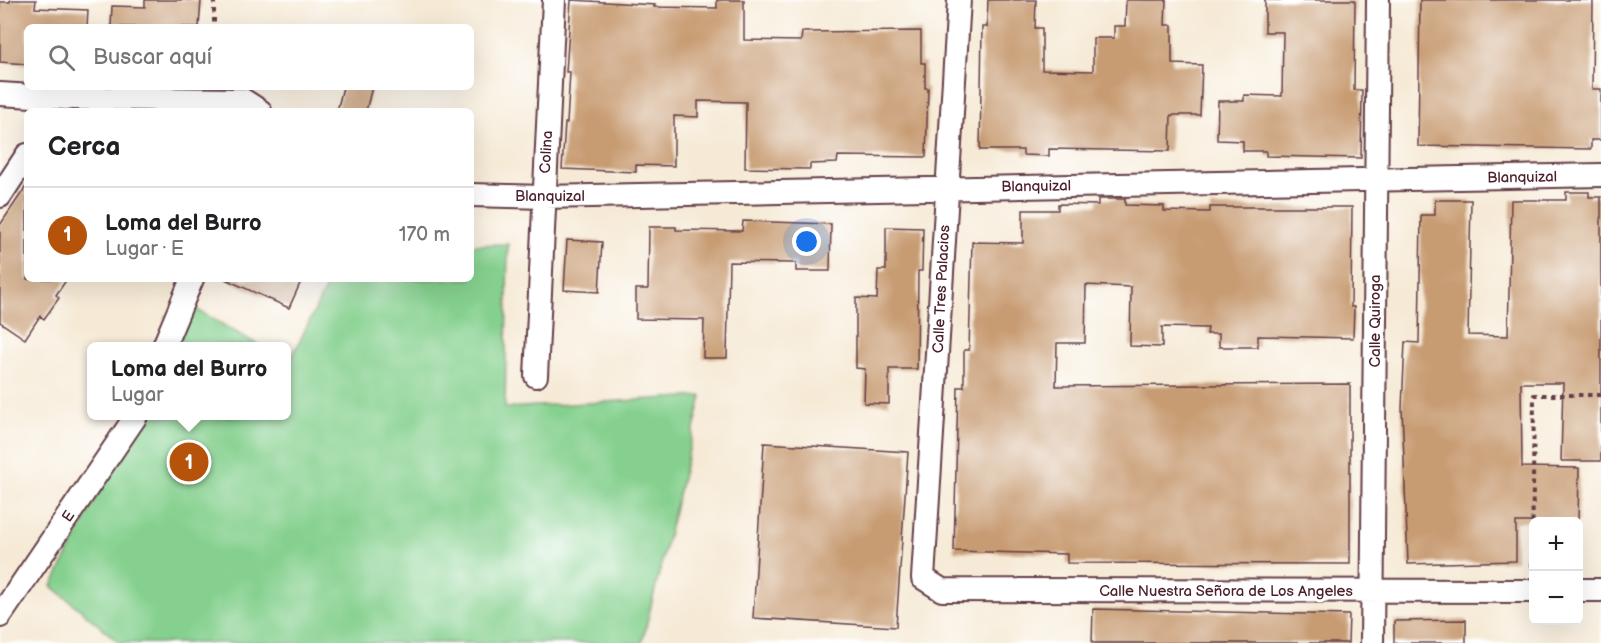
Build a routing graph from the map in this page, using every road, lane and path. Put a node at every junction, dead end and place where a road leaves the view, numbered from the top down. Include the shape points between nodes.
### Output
1 (214, 0) edge
2 (554, 0) edge
3 (959, 0) edge
4 (1378, 0) edge
5 (214, 24) edge
6 (0, 94) edge
7 (61, 104) edge
8 (255, 108) edge
9 (24, 160) edge
10 (1601, 175) edge
11 (1376, 180) junction
12 (947, 187) junction
13 (474, 195) edge
14 (0, 196) edge
15 (543, 197) junction
16 (191, 282) edge
17 (166, 342) edge
18 (536, 376) dead end
19 (1601, 395) edge
20 (133, 420) edge
21 (1533, 571) edge
22 (923, 578) joint
23 (1583, 590) edge
24 (1601, 590) edge
25 (1529, 591) edge
26 (1373, 592) junction
27 (0, 616) edge
28 (1372, 643) edge

1 - 5 path
2 - 15 street, Colina
3 - 12 street, Calle Tres Palacios
4 - 11 street, Calle Quiroga
6 - 7 street
7 - 8 street via 243,100
9 - 14 street
10 - 11 street, Blanquizal
11 - 12 street, Blanquizal
11 - 26 street, Calle Quiroga
12 - 15 street, Blanquizal
12 - 22 street, Calle Tres Palacios
13 - 15 street, Blanquizal
15 - 18 street, Colina
16 - 17 street
19 - 21 path via 1534,395
20 - 27 street, E
22 - 26 street, Calle Nuestra Señora de Los Angeles via 942,590
23 - 24 street
25 - 26 street, Calle Nuestra Señora de Los Angeles
26 - 28 street, Calle Quiroga

